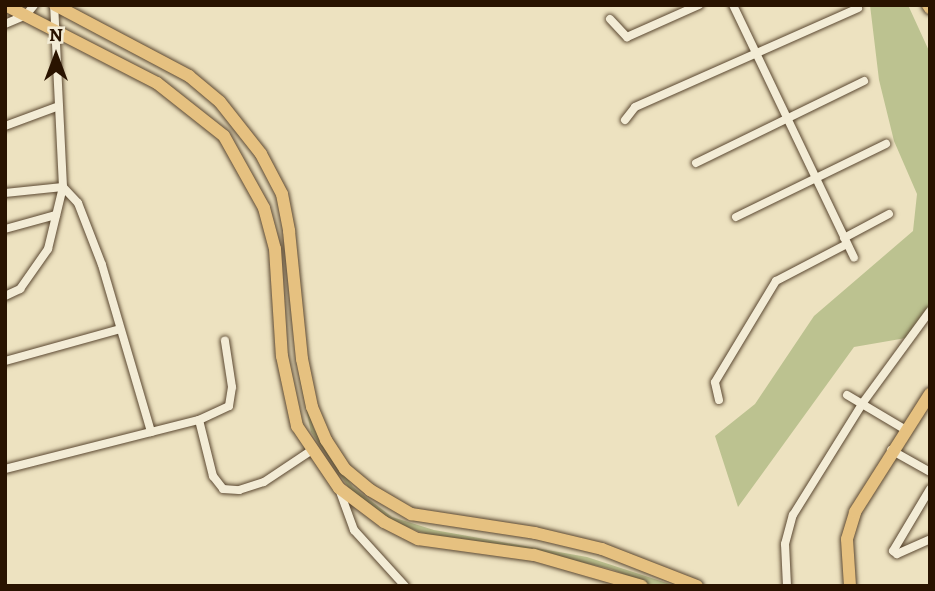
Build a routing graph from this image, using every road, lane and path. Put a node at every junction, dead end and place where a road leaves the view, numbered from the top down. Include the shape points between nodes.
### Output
1 (5, 5) edge
2 (55, 5) edge
3 (699, 5) edge
4 (733, 5) edge
5 (858, 8) dead end
6 (30, 10) edge
7 (610, 19) dead end
8 (5, 24) edge
9 (55, 29) junction
10 (756, 53) junction
11 (864, 82) dead end
12 (57, 107) junction
13 (787, 118) junction
14 (625, 120) dead end
15 (5, 126) edge
16 (886, 144) dead end
17 (696, 163) dead end
18 (817, 181) junction
19 (63, 187) junction
20 (5, 193) edge
21 (889, 214) dead end
22 (56, 215) junction
23 (736, 217) dead end
24 (5, 229) edge
25 (846, 241) junction
26 (854, 257) dead end
27 (5, 296) edge
28 (930, 311) edge
29 (120, 329) junction
30 (225, 341) dead end
31 (282, 356) junction
32 (303, 359) junction
33 (5, 361) edge
34 (930, 394) edge
35 (847, 395) dead end
36 (719, 400) dead end
37 (862, 404) junction
38 (199, 420) junction
39 (906, 430) junction
40 (151, 432) junction
41 (312, 450) junction
42 (891, 450) junction
43 (5, 469) edge
44 (930, 472) edge
45 (339, 488) junction
46 (930, 489) edge
47 (930, 539) edge
48 (405, 586) edge
49 (642, 586) edge
50 (697, 586) edge
51 (787, 586) edge
52 (850, 586) edge

1 - 6 main road
2 - 9 street
2 - 32 main road via 189,76 220,102 261,154 282,194
3 - 7 street via 627,37
4 - 10 street
5 - 10 street
6 - 8 street
6 - 9 main road
9 - 12 street
9 - 31 main road via 157,83 224,136 264,208 275,249
10 - 13 street
10 - 14 street via 635,107
11 - 13 street
12 - 15 street
12 - 19 street
13 - 17 street
13 - 18 street
16 - 18 street
18 - 23 street
18 - 25 street
19 - 20 street
19 - 22 street
19 - 29 street via 85,218
21 - 25 street
22 - 24 street
22 - 27 street via 37,269 20,289
25 - 26 street
25 - 36 street via 776,281 715,382
28 - 37 street
29 - 33 street
29 - 40 street
30 - 38 street via 232,387 229,406
31 - 32 main road
31 - 41 main road via 297,426
32 - 50 main road via 312,407 345,468 411,514 535,533 603,549
34 - 39 main road
35 - 37 street
37 - 39 street
37 - 51 street via 793,515 785,544
38 - 40 street
38 - 41 street via 213,476 223,489 239,490 264,482
39 - 42 main road
40 - 43 street
41 - 45 main road
42 - 44 street
42 - 52 main road via 855,512 847,539
45 - 48 street via 354,530
45 - 49 main road via 384,522 418,538 534,555
46 - 47 street via 893,551 897,554

